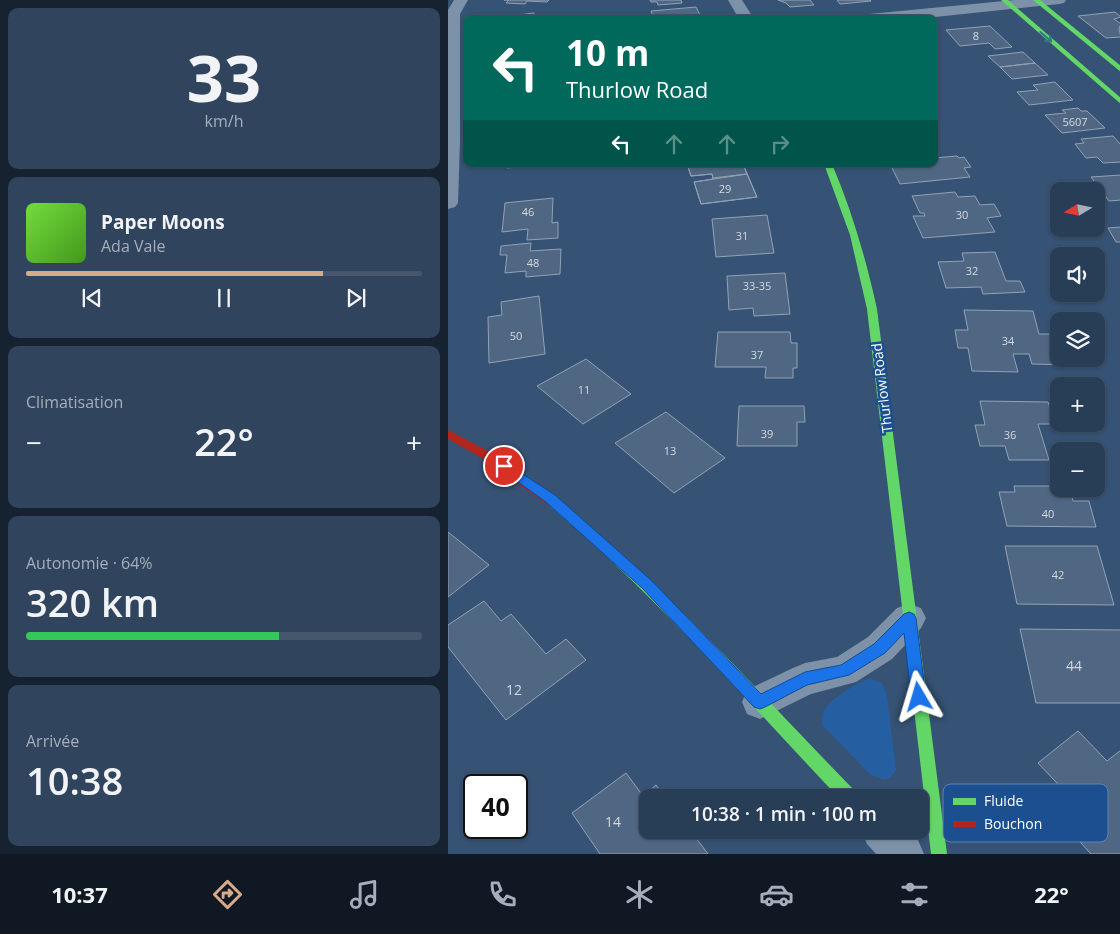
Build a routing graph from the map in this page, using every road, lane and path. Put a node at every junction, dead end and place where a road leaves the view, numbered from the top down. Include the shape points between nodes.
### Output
1 (461, 0) edge
2 (735, 0) edge
3 (1059, 0) edge
4 (1037, 1) edge
5 (1007, 2) edge
6 (744, 15) edge
7 (901, 15) edge
8 (456, 60) edge
9 (1120, 70) edge
10 (1120, 102) edge
11 (829, 167) edge
12 (448, 203) edge
13 (448, 434) edge
14 (909, 618) junction
15 (760, 702) junction
16 (842, 789) edge
17 (890, 839) edge
18 (904, 854) edge
19 (939, 854) edge

1 - 8 street via 452,21
2 - 6 street
3 - 4 street
4 - 5 street
4 - 9 street
5 - 7 street
5 -> 10 street
8 - 12 street
11 - 14 street, Thurlow Road via 854,232 872,309
13 - 15 street via 504,466 550,499 647,584
14 - 15 street via 880,648 844,671 805,679
14 - 19 street, Thurlow Road
15 - 16 street
17 - 18 street

